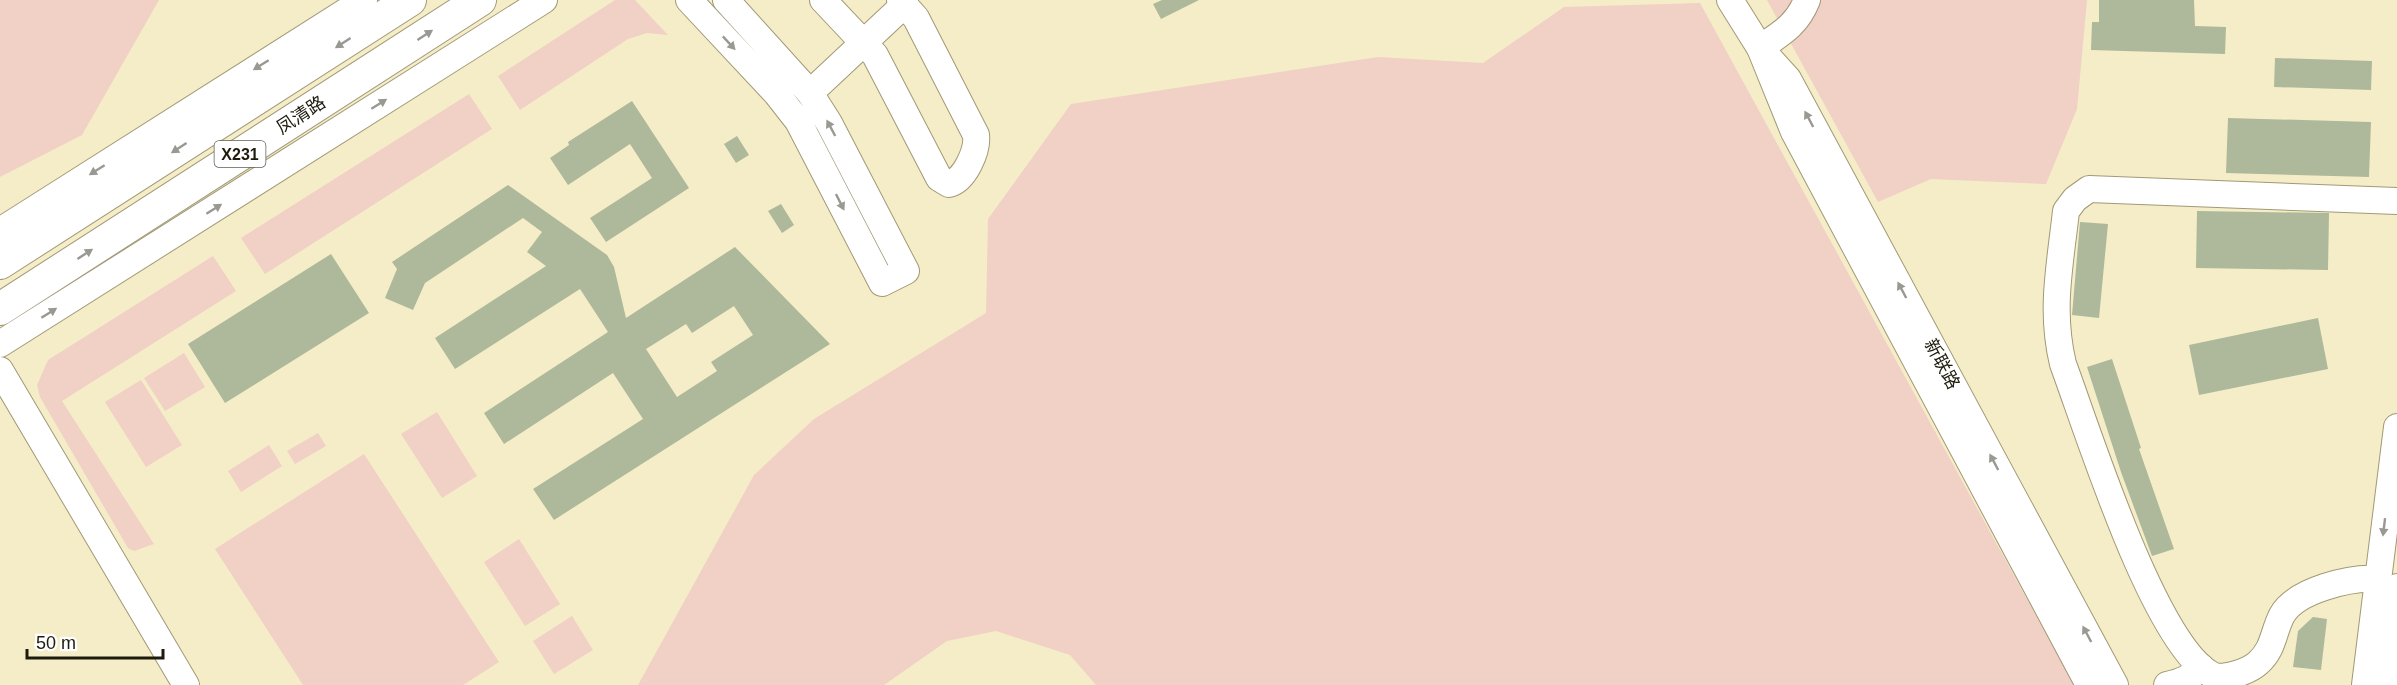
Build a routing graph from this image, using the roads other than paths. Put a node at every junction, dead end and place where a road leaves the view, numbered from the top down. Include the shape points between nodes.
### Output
1 (364, 0) edge
2 (410, 0) edge
3 (480, 0) edge
4 (544, 0) edge
5 (690, 0) edge
6 (726, 0) edge
7 (823, 0) edge
8 (1730, 0) edge
9 (1808, 0) edge
10 (902, 2) edge
11 (864, 43) junction
12 (1760, 48) junction
13 (810, 93) junction
14 (2397, 201) edge
15 (0, 231) edge
16 (0, 263) edge
17 (0, 309) edge
18 (0, 344) edge
19 (0, 370) edge
20 (2397, 427) edge
21 (2387, 583) edge
22 (2395, 621) edge
23 (2201, 668) junction
24 (186, 685) edge
25 (2090, 685) edge
26 (2115, 685) edge
27 (2167, 685) edge
28 (2366, 685) edge
29 (2386, 685) edge

1 -> 15 street
2 -> 16 main road, X231
17 -> 3 main road, 凤清路 / X231
18 -> 4 street
5 -> 13 street via 793,114 882,283 906,271
6 - 13 street
7 - 11 street
8 - 12 street, 新联路
9 - 12 street via 1789,29
10 - 11 street
10 - 11 street via 916,18 976,135 975,149 960,179 949,184 939,178 875,55
11 - 13 street
12 - 25 street, 新联路 via 1794,132
26 -> 12 street, 新联路 via 1788,79
14 - 23 street via 2089,189 2066,211 2055,310 2063,364 2136,560 2165,618
19 - 24 street
20 -> 21 street
21 - 22 street
21 - 23 street via 2361,578 2293,602 2282,614 2270,651 2257,665 2226,676 2214,676
21 - 28 street
22 - 29 street
23 - 27 street via 2187,679

